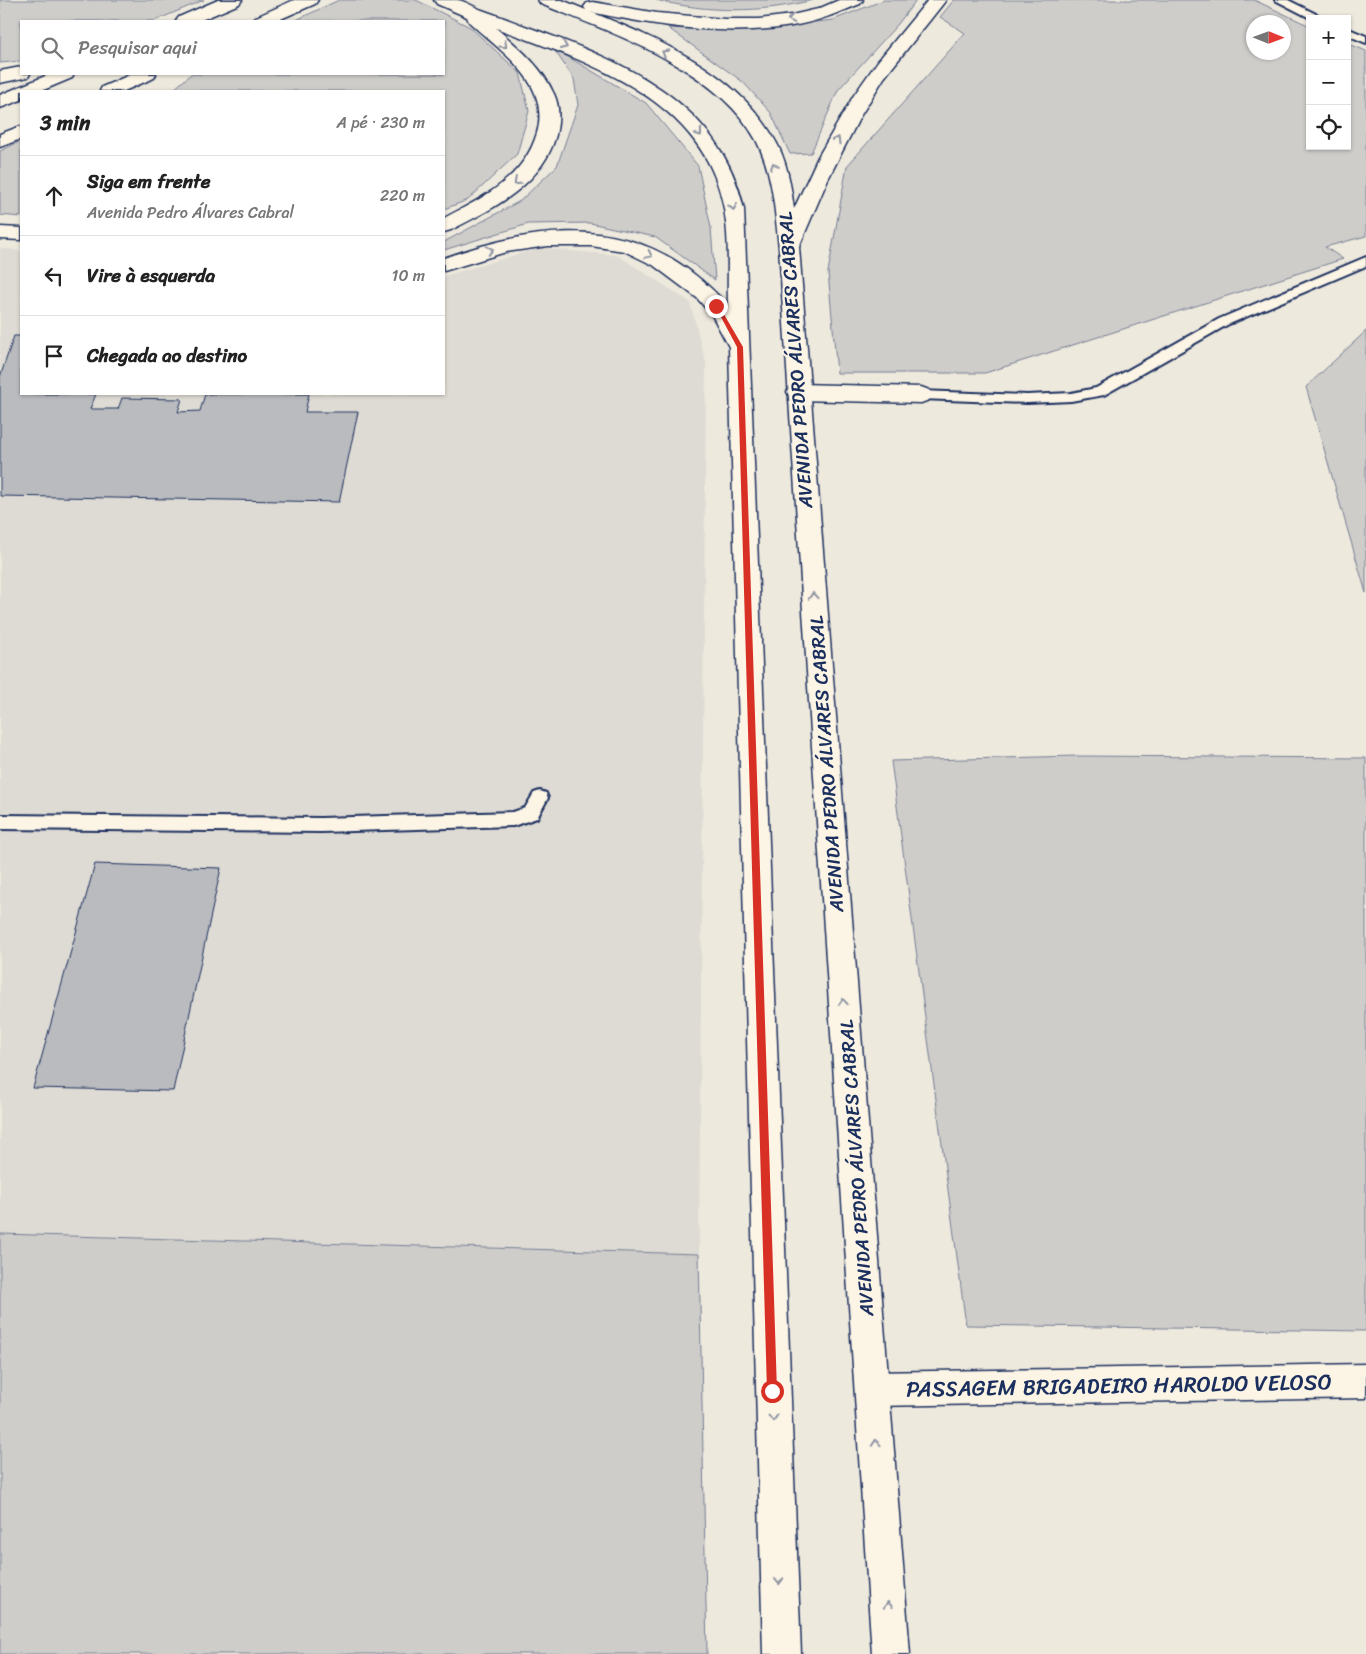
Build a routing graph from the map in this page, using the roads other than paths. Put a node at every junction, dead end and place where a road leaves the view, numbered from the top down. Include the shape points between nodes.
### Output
1 (233, 0) edge
2 (310, 0) edge
3 (443, 0) edge
4 (548, 0) edge
5 (554, 0) edge
6 (854, 0) edge
7 (938, 0) edge
8 (1280, 0) edge
9 (469, 12) junction
10 (1312, 15) edge
11 (187, 20) edge
12 (264, 20) edge
13 (1351, 33) edge
14 (1366, 40) edge
15 (20, 73) edge
16 (63, 75) edge
17 (144, 75) edge
18 (156, 75) edge
19 (0, 77) edge
20 (28, 90) edge
21 (111, 90) edge
22 (147, 90) edge
23 (20, 93) edge
24 (0, 102) edge
25 (20, 132) edge
26 (0, 141) edge
27 (445, 225) edge
28 (0, 233) edge
29 (20, 234) edge
30 (789, 248) junction
31 (1366, 261) edge
32 (445, 265) edge
33 (740, 347) junction
34 (798, 392) junction
35 (921, 395) joint
36 (540, 798) dead end
37 (0, 822) edge
38 (1366, 1381) edge
39 (872, 1389) junction
40 (782, 1654) edge
41 (891, 1654) edge

1 - 11 main road
2 - 12 main road
3 - 9 main road
30 -> 4 main road, AVENIDA PEDRO ÁLVARES CABRAL via 786,217 766,140 746,112 711,80 647,43
6 -> 5 main road via 794,19 722,26 667,21
30 -> 7 main road via 835,142 877,75
8 - 10 lane
9 -> 27 main road via 529,70 545,94 549,114 546,138 534,164 494,200
9 -> 33 main road via 601,62 654,91 692,123 716,161 734,204
13 - 14 lane
15 - 19 main road
16 - 20 main road
17 - 21 main road
18 - 22 main road
23 - 24 main road
25 - 26 main road
28 - 29 main road
30 - 34 main road, AVENIDA PEDRO ÁLVARES CABRAL
31 - 35 lane via 1223,322 1099,392 1027,399
32 -> 33 main road via 506,245 571,238 634,247 701,290 716,306
33 -> 40 main road
34 - 35 main road
39 -> 34 main road, AVENIDA PEDRO ÁLVARES CABRAL
36 - 37 lane via 531,813 513,819 321,825
38 - 39 main road, PASSAGEM BRIGADEIRO HAROLDO VELOSO
41 -> 39 main road, AVENIDA PEDRO ÁLVARES CABRAL

